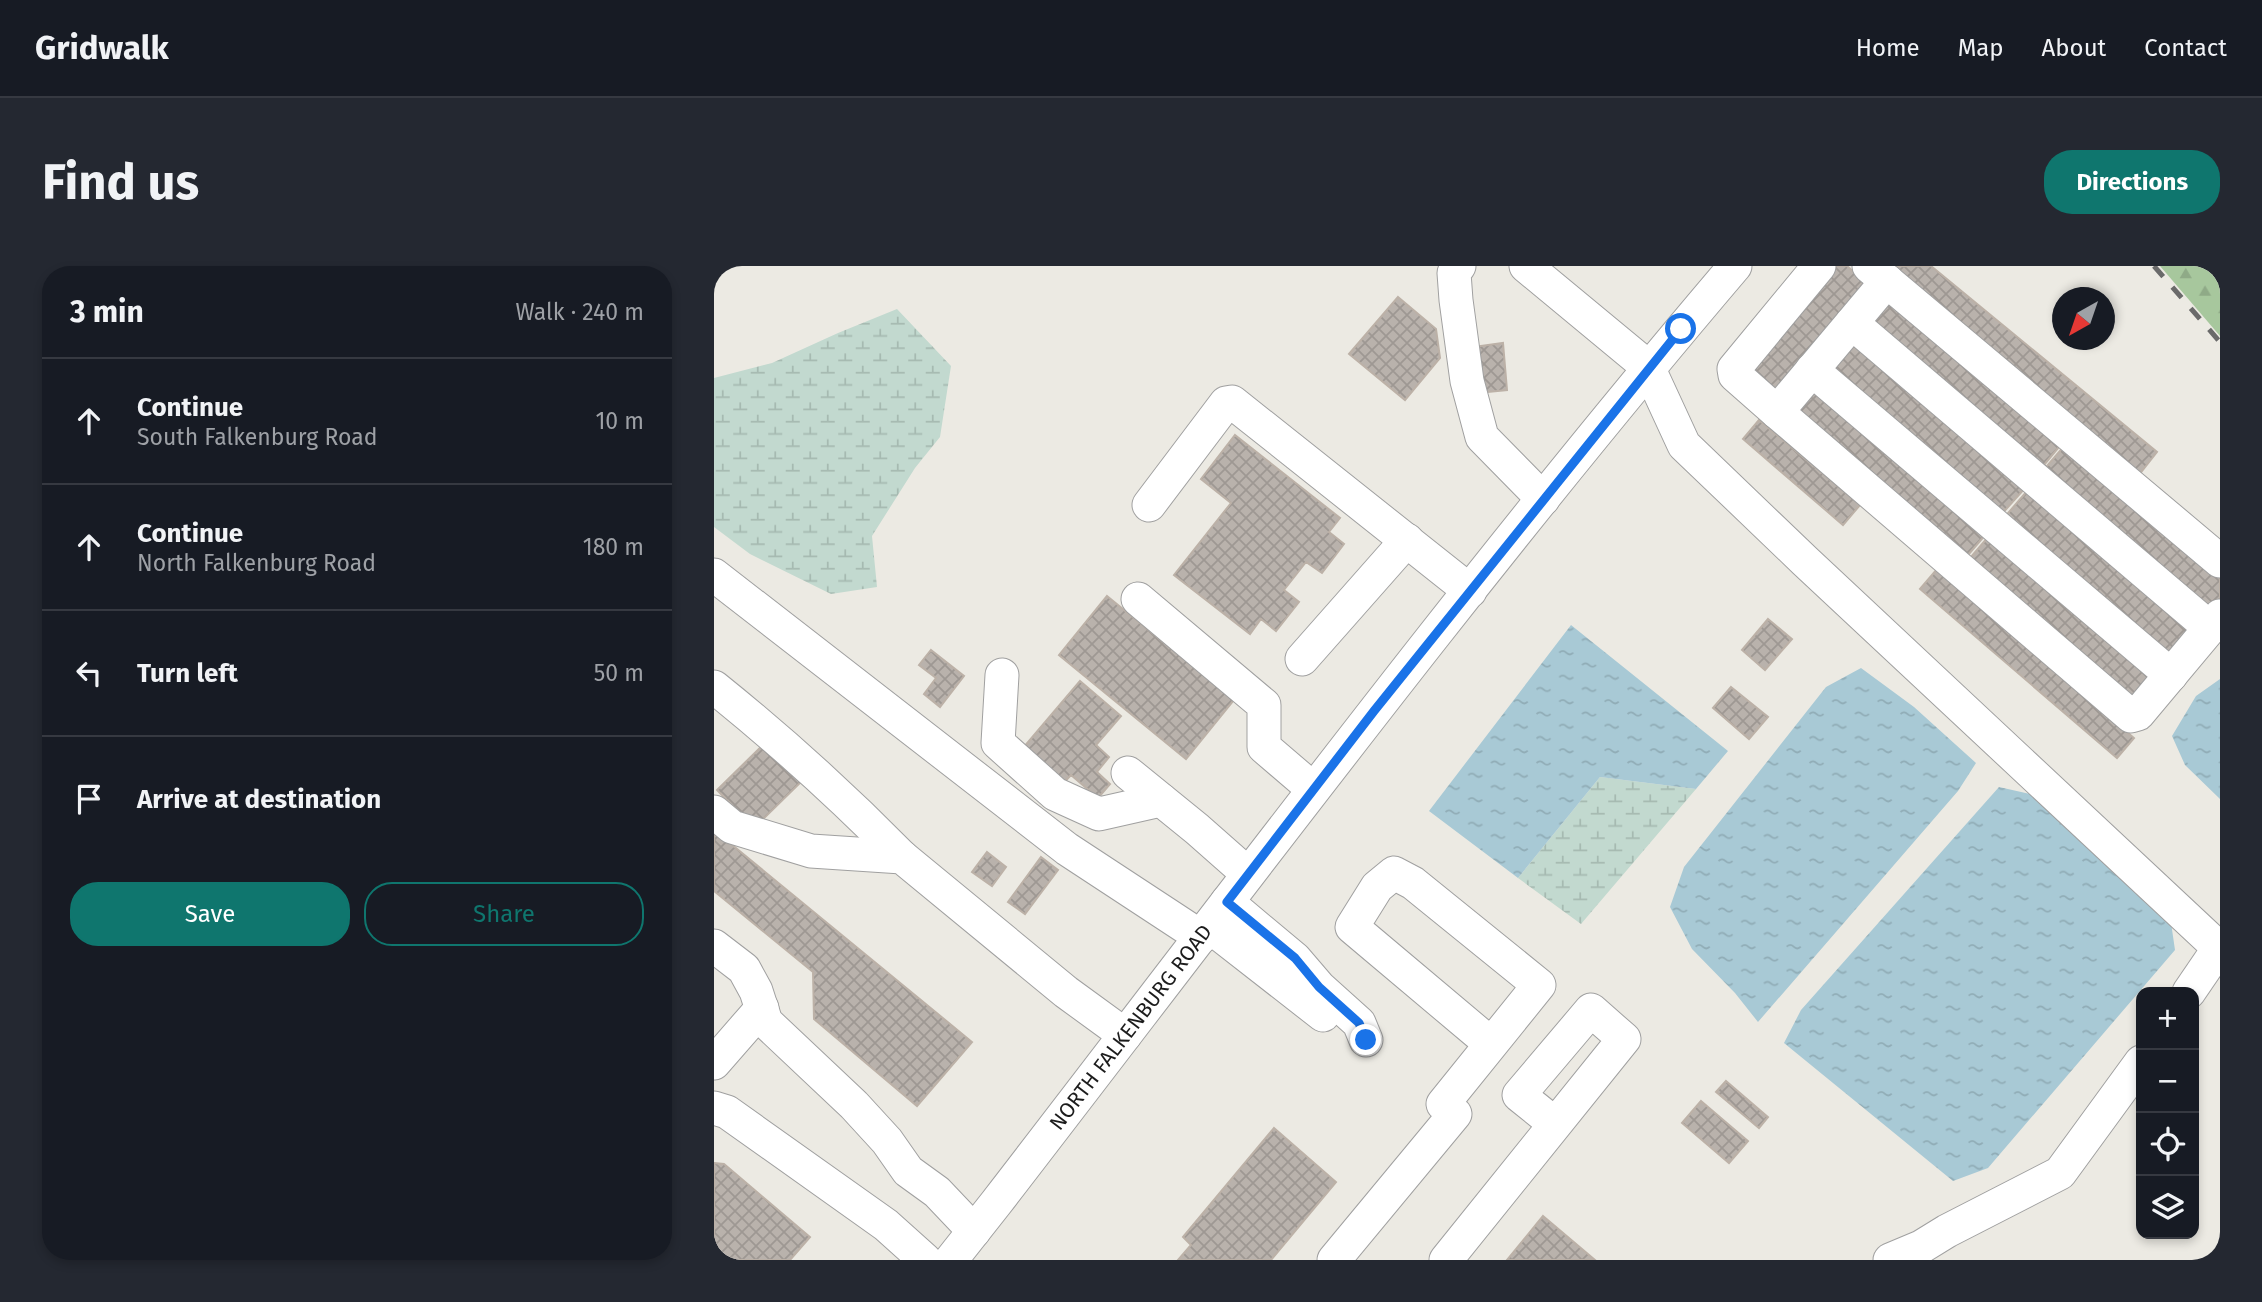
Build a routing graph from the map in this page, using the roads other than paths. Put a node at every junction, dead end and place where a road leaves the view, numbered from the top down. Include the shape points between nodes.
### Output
1 (1459, 266) edge
2 (1526, 266) edge
3 (1735, 266) edge
4 (1819, 266) edge
5 (1878, 274) edge
6 (1852, 323) junction
7 (1648, 367) junction
8 (1812, 370) junction
9 (1777, 412) junction
10 (1543, 499) junction
11 (1149, 505) dead end
12 (1407, 540) junction
13 (2220, 561) edge
14 (714, 575) edge
15 (1470, 591) junction
16 (1138, 599) dead end
17 (2215, 622) edge
18 (1302, 659) dead end
19 (1002, 675) dead end
20 (2171, 675) junction
21 (714, 687) edge
22 (1128, 773) dead end
23 (1313, 789) junction
24 (1161, 800) junction
25 (714, 813) edge
26 (902, 857) junction
27 (1248, 874) junction
28 (1212, 922) junction
29 (714, 946) edge
30 (2220, 948) edge
31 (2193, 987) edge
32 (762, 1008) junction
33 (1125, 1035) junction
34 (1492, 1044) junction
35 (714, 1063) edge
36 (2136, 1069) edge
37 (714, 1108) edge
38 (1555, 1124) dead end
39 (974, 1231) junction
40 (925, 1260) edge
41 (951, 1260) edge
42 (1334, 1260) edge
43 (1446, 1260) edge
44 (1890, 1260) edge

1 - 10 street via 1454,273 1459,327 1482,436
2 - 7 street
3 - 7 street, NORTH FALKENBURG ROAD
4 - 9 street via 1734,369 1735,375
5 - 6 street
5 - 13 street
6 - 8 street
6 - 17 street
7 - 10 street, NORTH FALKENBURG ROAD
7 - 30 street via 1684,445
8 - 9 street
8 - 20 street
9 - 20 street via 2131,716 2138,714
10 - 15 street, NORTH FALKENBURG ROAD
11 - 12 street via 1226,403 1233,402
12 - 15 street
12 - 18 street
14 - 28 street via 1067,849
15 - 23 street, NORTH FALKENBURG ROAD
16 - 23 street via 1264,705 1264,747
17 - 20 street
19 - 24 street via 998,743 1055,794 1099,814
21 - 26 street via 846,800
22 - 24 street
23 - 27 street, NORTH FALKENBURG ROAD
24 - 27 street
25 - 26 street via 732,827 811,851
26 - 33 street
27 - 28 street, NORTH FALKENBURG ROAD
28 - 33 street, NORTH FALKENBURG ROAD
29 - 32 street via 744,969
30 - 31 street
32 - 35 street
32 - 39 street via 766,1021 854,1105 908,1171 937,1192
33 - 39 street, NORTH FALKENBURG ROAD
34 - 34 street via 1539,985 1413,883 1394,873 1377,887 1352,927
34 - 42 street via 1449,1109
36 - 44 street via 2060,1173
37 - 40 street via 727,1112 886,1225
38 - 43 street
39 - 41 street, NORTH FALKENBURG ROAD

